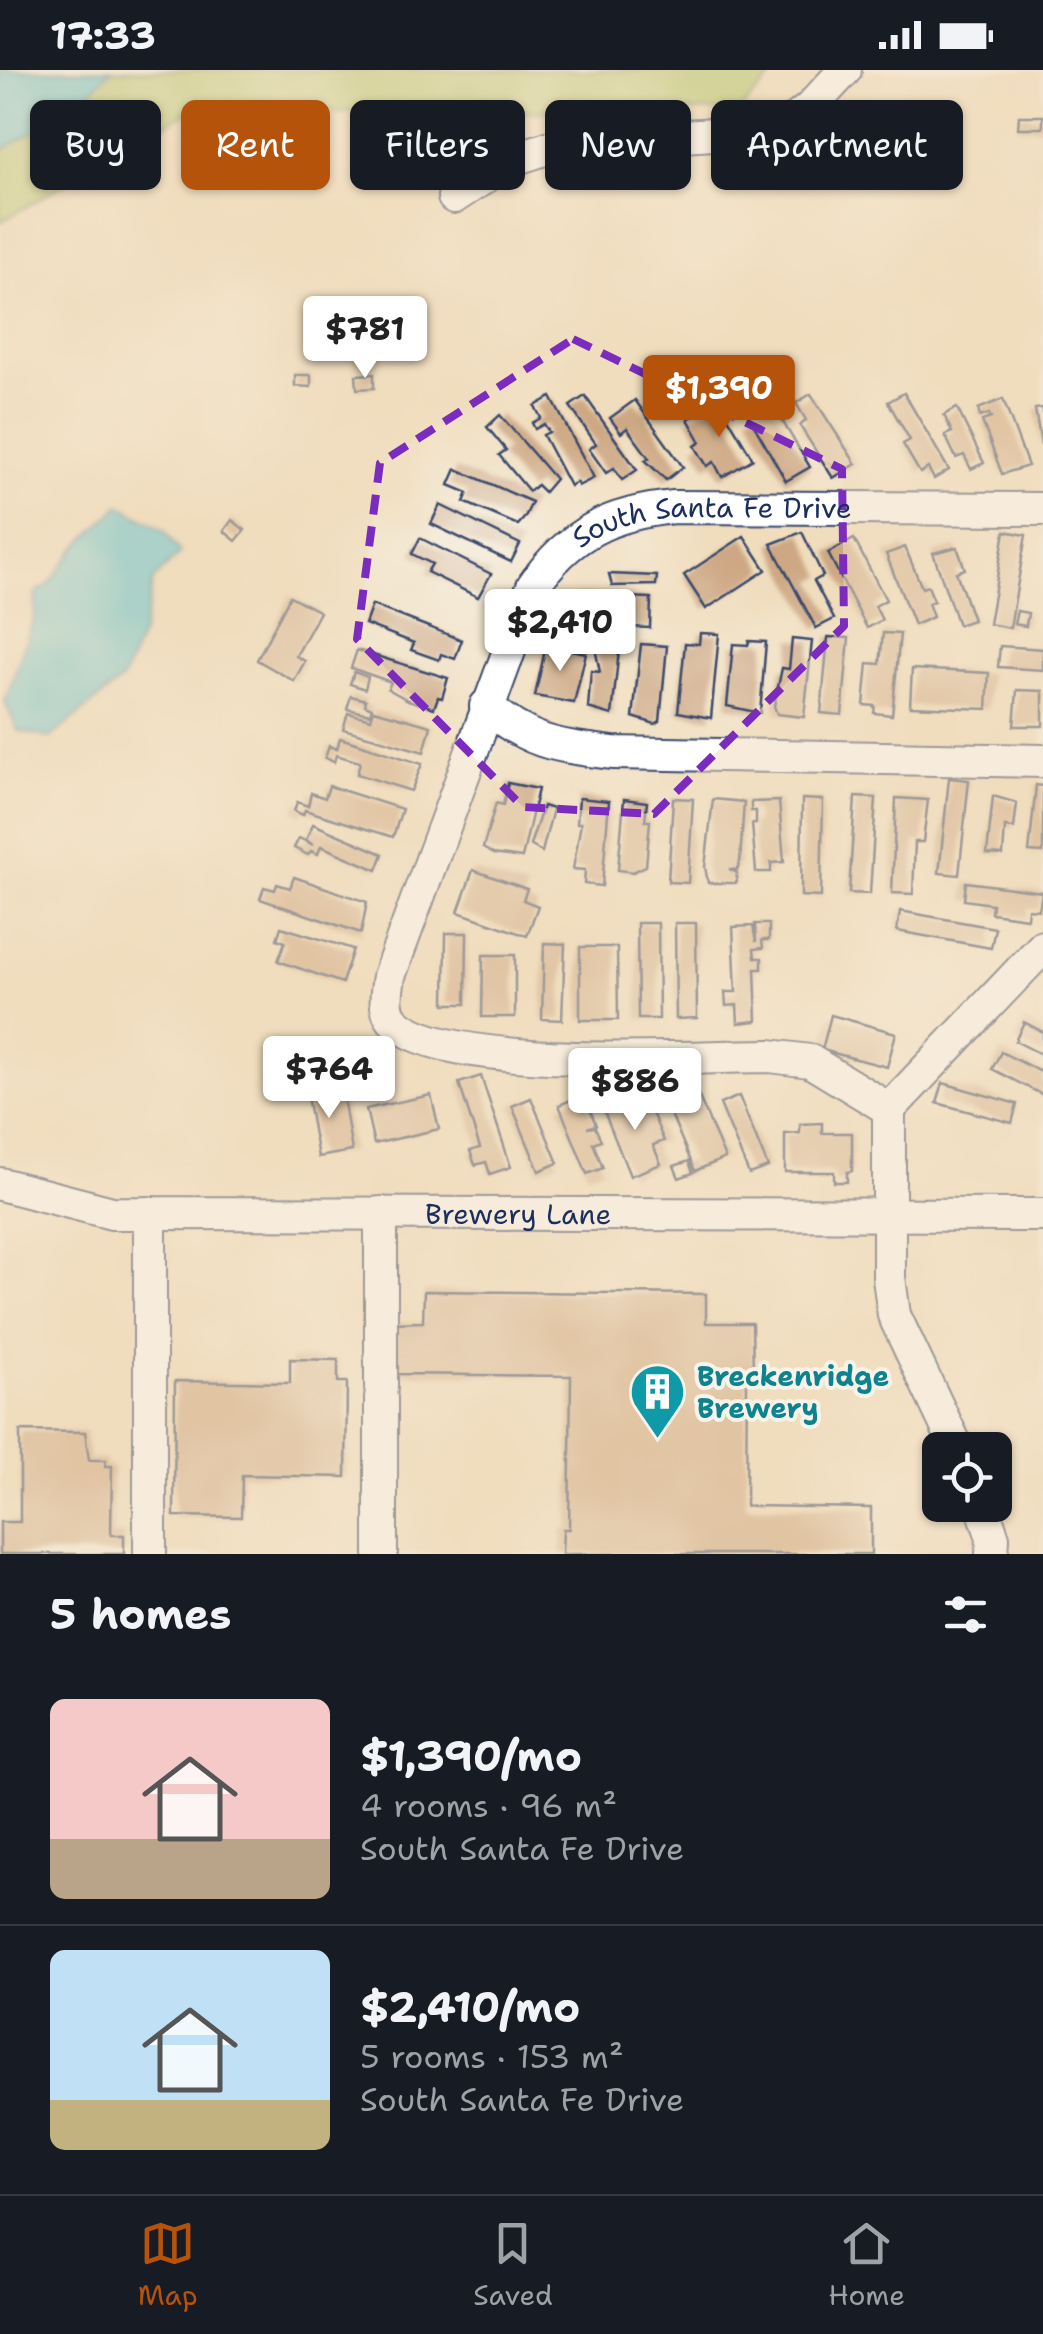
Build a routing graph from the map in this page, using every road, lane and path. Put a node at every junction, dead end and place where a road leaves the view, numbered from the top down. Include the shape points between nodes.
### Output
1 (845, 70) edge
2 (454, 197) dead end
3 (1043, 508) edge
4 (486, 706) junction
5 (1043, 761) edge
6 (1043, 947) edge
7 (889, 1108) junction
8 (0, 1184) edge
9 (150, 1213) junction
10 (381, 1213) junction
11 (890, 1214) junction
12 (1043, 1214) edge
13 (949, 1432) edge
14 (988, 1522) edge
15 (150, 1554) edge
16 (381, 1554) edge
17 (992, 1554) edge

1 - 2 street via 782,130 563,143 510,160
3 - 4 street, South Santa Fe Drive via 674,507 592,528 574,537 533,586
4 - 5 street via 515,732 613,754
4 - 7 street, South Santa Fe Drive via 389,976 390,1018 446,1046 497,1054 810,1061
6 - 7 street
7 - 11 street
8 - 9 street, Brewery Lane via 112,1213
9 - 10 street, Brewery Lane
9 - 15 street
10 - 11 street, Brewery Lane
10 - 16 street
11 - 12 street, Brewery Lane
11 - 13 street via 894,1315
14 - 17 street

